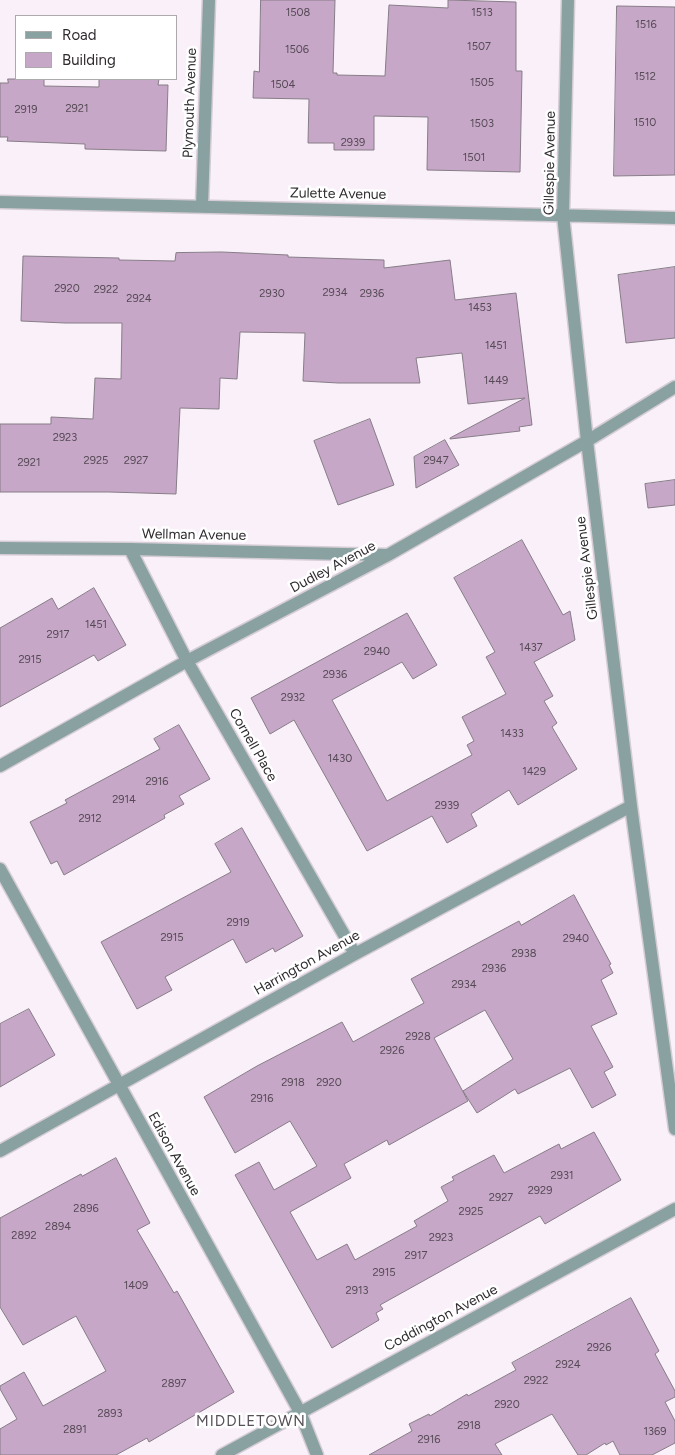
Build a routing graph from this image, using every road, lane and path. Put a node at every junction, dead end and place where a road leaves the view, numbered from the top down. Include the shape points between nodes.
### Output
1 (209, 0) edge
2 (568, 0) edge
3 (0, 202) edge
4 (202, 206) junction
5 (564, 215) junction
6 (675, 218) edge
7 (675, 386) edge
8 (587, 441) junction
9 (0, 548) edge
10 (130, 549) junction
11 (388, 555) junction
12 (187, 661) junction
13 (0, 766) edge
14 (631, 806) junction
15 (0, 869) edge
16 (355, 954) junction
17 (119, 1085) junction
18 (675, 1129) edge
19 (0, 1150) edge
20 (675, 1209) edge
21 (300, 1412) junction
22 (222, 1455) edge
23 (317, 1455) edge

1 - 4 street, Plymouth Avenue
2 - 5 street, Gillespie Avenue
3 - 4 street, Zulette Avenue
4 - 5 street, Zulette Avenue
5 - 6 street, Zulette Avenue
5 - 8 street, Gillespie Avenue
7 - 8 street, Dudley Avenue
8 - 11 street, Dudley Avenue
8 - 14 street, Gillespie Avenue
9 - 10 street, Wellman Avenue
10 - 11 street, Wellman Avenue
10 - 12 street, Cornell Place
11 - 12 street, Dudley Avenue
12 - 13 street, Dudley Avenue
12 - 16 street, Cornell Place
14 - 16 street, Harrington Avenue
14 - 18 street, Gillespie Avenue
15 - 17 street, Edison Avenue
16 - 17 street, Harrington Avenue
17 - 19 street, Harrington Avenue
17 - 21 street, Edison Avenue
20 - 21 street, Coddington Avenue
21 - 22 street, Coddington Avenue
21 - 23 street, Edison Avenue

